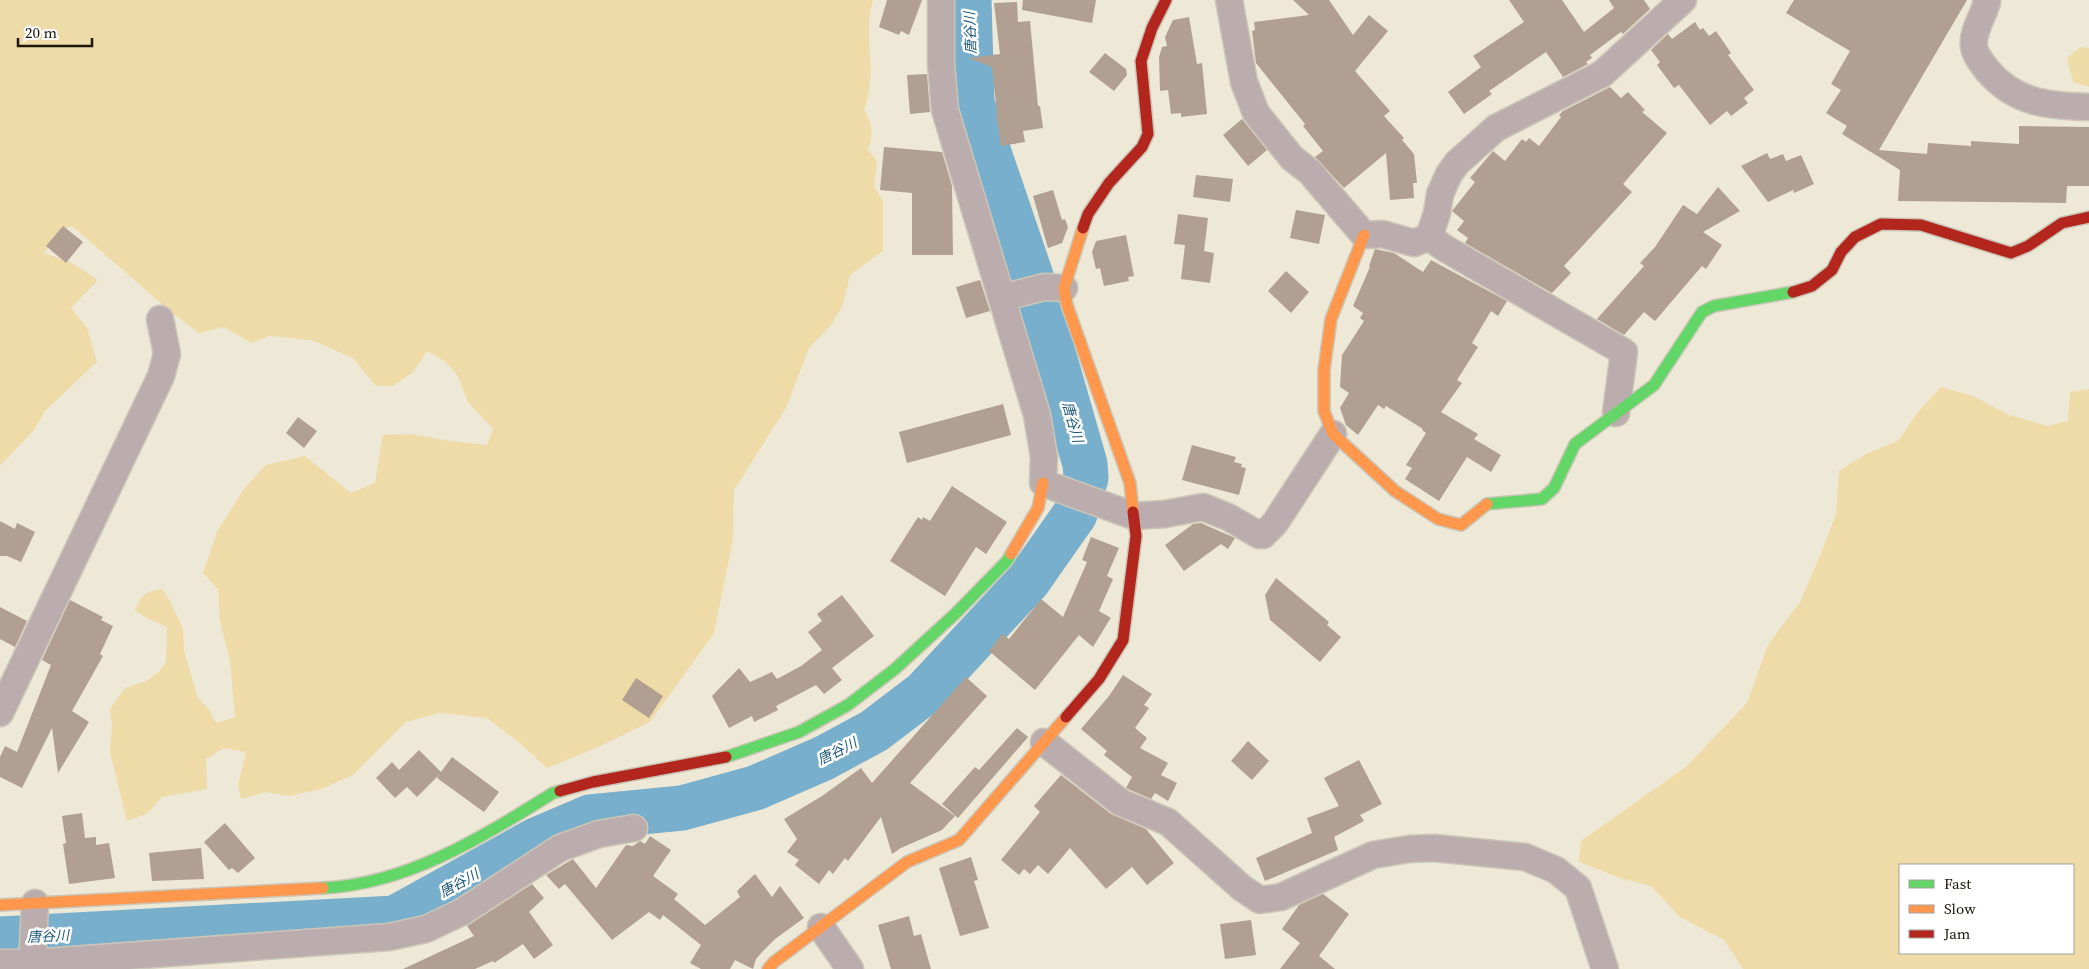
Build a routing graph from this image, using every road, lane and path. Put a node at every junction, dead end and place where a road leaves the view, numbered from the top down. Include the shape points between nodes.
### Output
1 (941, 0) edge
2 (1166, 0) edge
3 (1229, 0) edge
4 (1986, 0) edge
5 (1680, 1) edge
6 (2089, 107) edge
7 (2089, 217) edge
8 (1364, 235) junction
9 (1429, 237) junction
10 (1054, 287) junction
11 (1010, 295) junction
12 (181, 373) dead end
13 (1616, 413) junction
14 (1333, 434) junction
15 (1053, 487) junction
16 (1134, 516) junction
17 (0, 713) edge
18 (1044, 742) junction
19 (634, 828) dead end
20 (35, 903) junction
21 (0, 904) edge
22 (821, 927) junction
23 (0, 963) edge
24 (31, 966) edge
25 (768, 969) edge
26 (850, 969) edge
27 (1605, 969) edge

1 - 11 street via 944,110
2 - 10 street via 1141,61 1148,134 1142,147 1109,183 1088,214
3 - 8 street via 1244,82 1256,113 1292,158 1310,172
4 - 6 street via 1975,30 1974,47 1990,73 2015,94 2033,102
5 - 9 street via 1602,74 1496,128 1457,162 1440,194
7 - 13 street via 2062,223 2011,254 1922,225 1881,224 1855,237 1841,252 1832,270 1812,286 1714,306 1702,312 1654,385
8 - 9 street via 1382,234 1414,243
8 - 14 street via 1331,319 1324,370 1324,411
9 - 13 street via 1624,352
10 - 11 street
10 - 16 street via 1067,305 1130,483
11 - 15 street
12 - 17 street via 166,324 166,354 161,376
13 - 14 street via 1574,444 1554,488 1542,499 1487,504 1461,525 1438,519 1395,492
14 - 16 street via 1275,524 1263,535 1203,507
15 - 16 street
15 - 20 street via 1007,561 968,601 895,669 848,705 799,732 730,756 593,782 553,793 457,850 364,884
16 - 18 street via 1135,546 1122,640 1099,679
18 - 22 street via 958,840 908,862
18 - 27 street via 1120,802 1168,822 1260,900 1281,898 1372,855 1434,848 1525,857 1556,870 1578,888
19 - 24 street via 600,834 560,848 462,912 426,929 389,937
20 - 21 street
20 - 24 street
22 - 25 street
22 - 26 street
23 - 24 street

